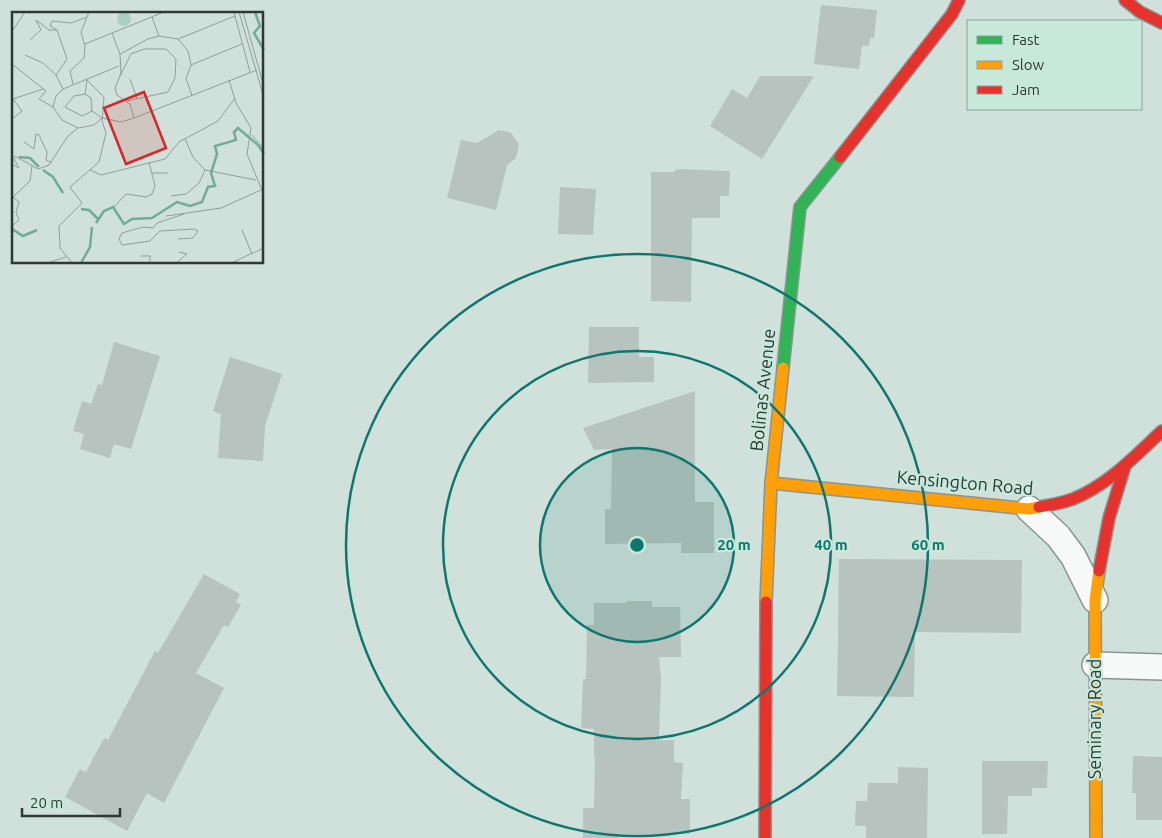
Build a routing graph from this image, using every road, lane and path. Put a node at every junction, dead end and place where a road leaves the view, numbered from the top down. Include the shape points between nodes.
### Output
1 (959, 0) edge
2 (1125, 0) edge
3 (1162, 23) edge
4 (1162, 431) edge
5 (1125, 466) junction
6 (771, 483) junction
7 (1030, 508) junction
8 (1095, 600) junction
9 (1095, 665) junction
10 (1162, 667) edge
11 (765, 838) edge
12 (1096, 838) edge

1 - 6 street, Bolinas Avenue via 952,14 800,207
2 - 3 street
4 - 5 street, Kensington Road
5 - 7 street, Kensington Road via 1077,496 1057,504
5 - 8 street, Seminary Road via 1109,518
6 - 7 street, Kensington Road
6 - 11 street, Bolinas Avenue via 766,603
7 - 8 street, Seminary Road via 1073,556
8 - 9 street, Seminary Road
9 - 10 street
9 - 12 street, Seminary Road

